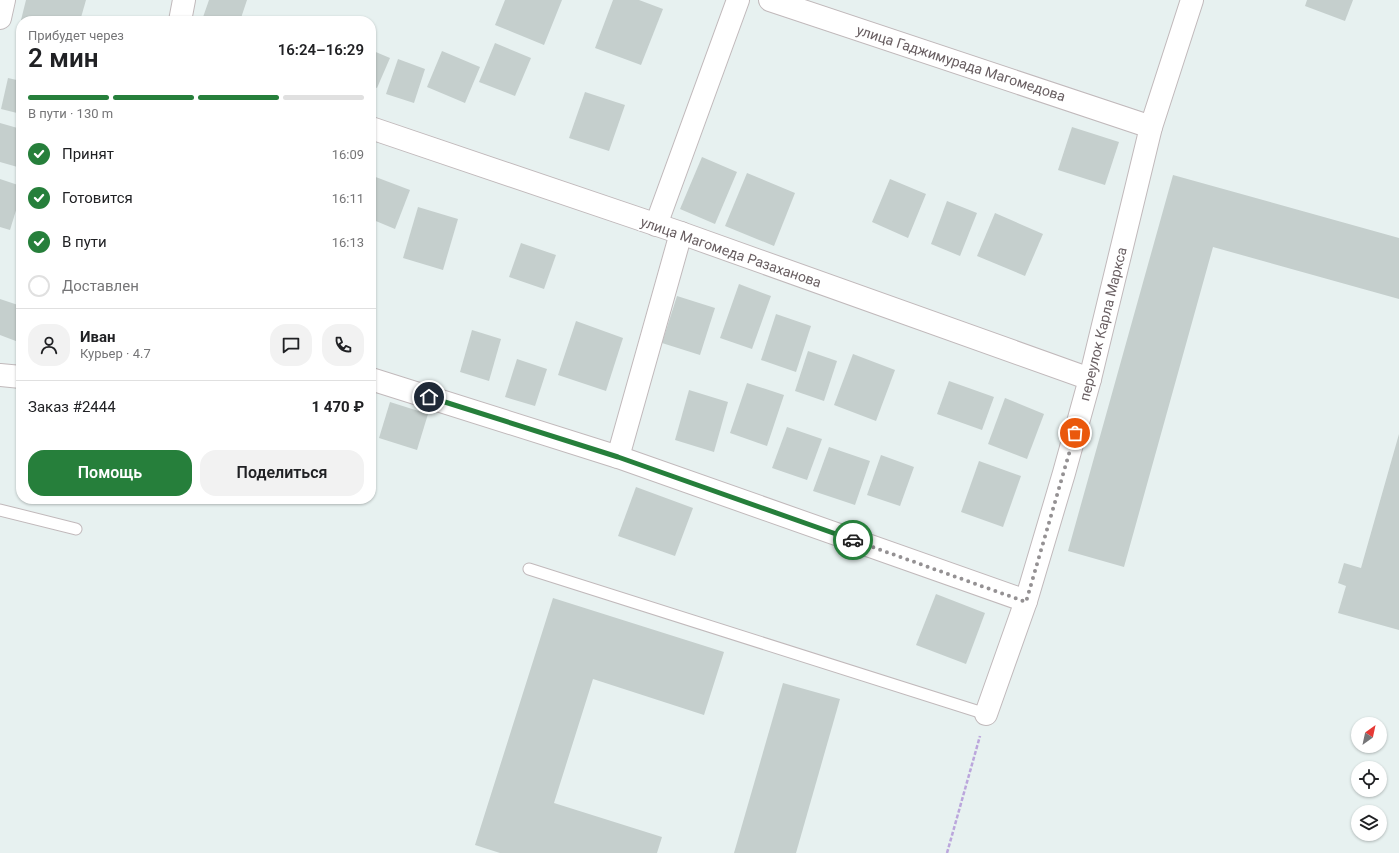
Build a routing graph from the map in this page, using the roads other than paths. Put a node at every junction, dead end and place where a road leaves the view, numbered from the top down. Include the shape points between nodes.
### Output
1 (4, 0) edge
2 (184, 0) edge
3 (738, 0) edge
4 (770, 0) edge
5 (1192, 0) edge
6 (181, 16) edge
7 (0, 18) edge
8 (1151, 127) junction
9 (376, 130) edge
10 (656, 225) junction
11 (681, 233) junction
12 (0, 375) edge
13 (16, 377) edge
14 (1090, 379) junction
15 (376, 381) edge
16 (618, 457) junction
17 (0, 510) edge
18 (76, 529) dead end
19 (530, 569) dead end
20 (1026, 602) junction
21 (986, 714) joint

1 - 7 street
2 - 6 street
3 - 10 street
4 - 8 street, улица Гаджимурада Магомедова
5 - 8 street, переулок Карла Маркса
8 - 14 street, переулок Карла Маркса
9 - 10 street, улица Магомеда Разаханова
10 - 11 street, улица Магомеда Разаханова
11 - 14 street, улица Магомеда Разаханова
11 - 16 street
12 - 13 street
14 - 20 street, переулок Карла Маркса
15 - 16 street
16 - 20 street
17 - 18 lane
19 - 21 lane
20 - 21 street, переулок Карла Маркса

